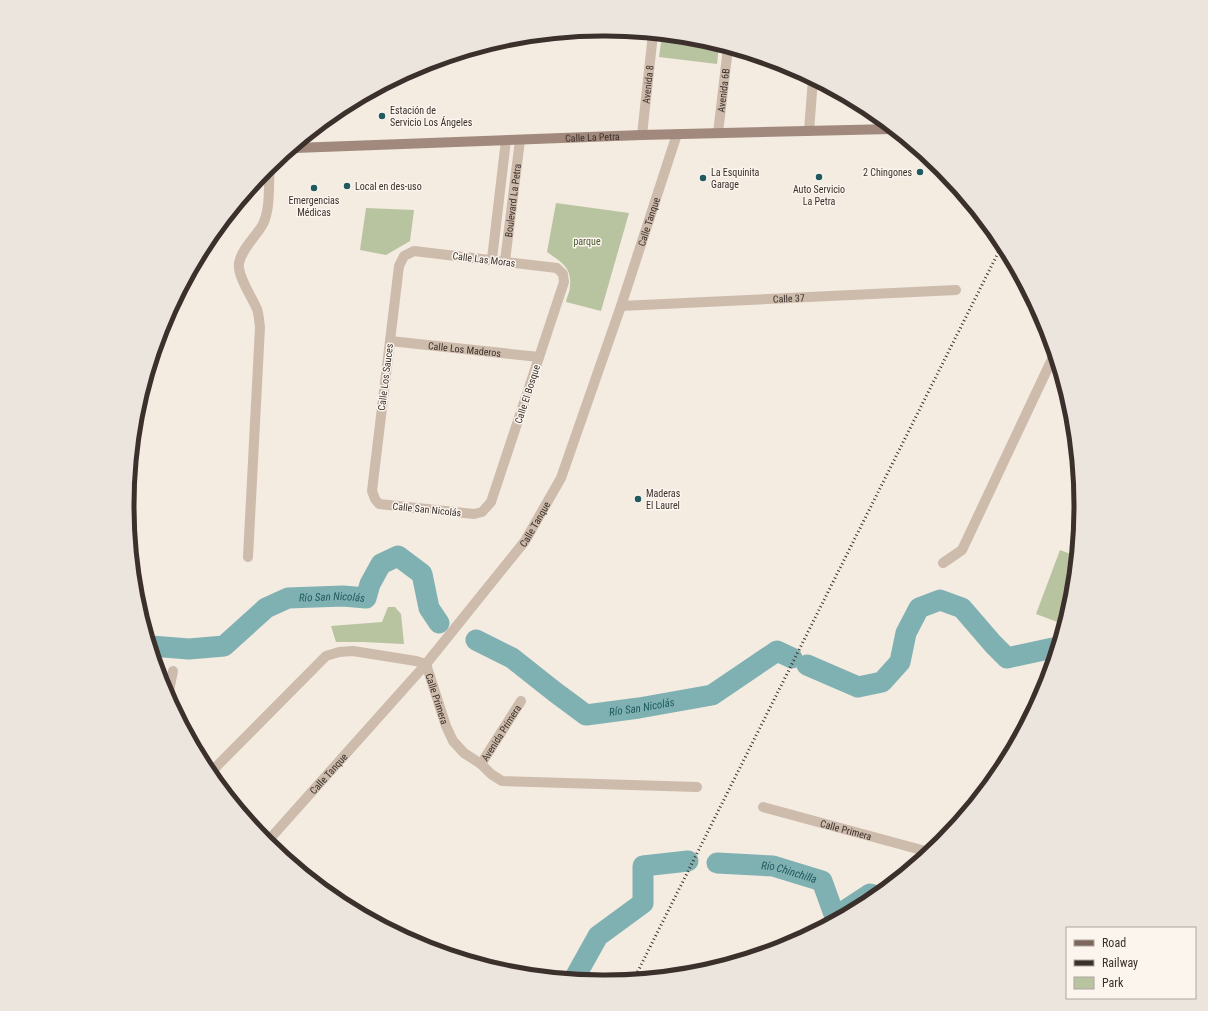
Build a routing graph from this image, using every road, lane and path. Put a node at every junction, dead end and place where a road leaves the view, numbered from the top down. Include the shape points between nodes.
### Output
1 (652, 39) edge
2 (727, 52) edge
3 (813, 84) edge
4 (885, 129) edge
5 (809, 131) junction
6 (718, 133) junction
7 (677, 134) junction
8 (642, 135) junction
9 (506, 140) junction
10 (520, 140) junction
11 (300, 148) edge
12 (270, 177) edge
13 (404, 256) joint
14 (492, 259) junction
15 (506, 261) junction
16 (563, 274) joint
17 (956, 290) dead end
18 (621, 306) junction
19 (390, 341) junction
20 (539, 358) junction
21 (1051, 361) edge
22 (375, 499) joint
23 (482, 512) joint
24 (248, 557) dead end
25 (943, 563) dead end
26 (426, 664) junction
27 (173, 671) dead end
28 (170, 685) edge
29 (522, 701) dead end
30 (481, 764) junction
31 (215, 768) edge
32 (697, 787) dead end
33 (763, 807) dead end
34 (272, 837) edge
35 (922, 850) edge

1 - 8 street, Avenida 8
2 - 6 street, Avenida 6B
3 - 5 street
4 - 5 street, Calle La Petra
5 - 6 street, Calle La Petra
6 - 7 street, Calle La Petra
7 - 8 street, Calle La Petra
7 - 18 street, Calle Tanque
8 - 10 street, Calle La Petra
9 - 10 street, Calle La Petra
9 - 11 street, Calle La Petra
9 - 14 street, Boulevard La Petra
10 - 15 street, Boulevard La Petra
12 - 24 street via 268,212 239,265 240,274 259,318
13 - 14 street, Calle Las Moras via 414,251
13 - 19 street, Calle Los Sauces via 398,266
14 - 15 street, Calle Las Moras
15 - 16 street, Calle Las Moras via 557,268
16 - 20 street, Calle El Bosque via 564,282
17 - 18 street, Calle 37
18 - 26 street, Calle Tanque via 562,478 525,541
19 - 20 street, Calle Los Maderos
19 - 22 street, Calle Los Sauces via 372,491
20 - 23 street, Calle El Bosque via 491,502
21 - 25 street via 962,550
22 - 23 street, Calle San Nicolás via 379,504 474,514
26 - 30 street, Calle Primera via 453,741 464,753
26 - 31 street, Calle Primera via 353,651 326,656
26 - 34 street, Calle Tanque
27 - 28 street
29 - 30 street, Avenida Primera
30 - 32 street, Calle Primera via 502,781
33 - 35 street, Calle Primera

